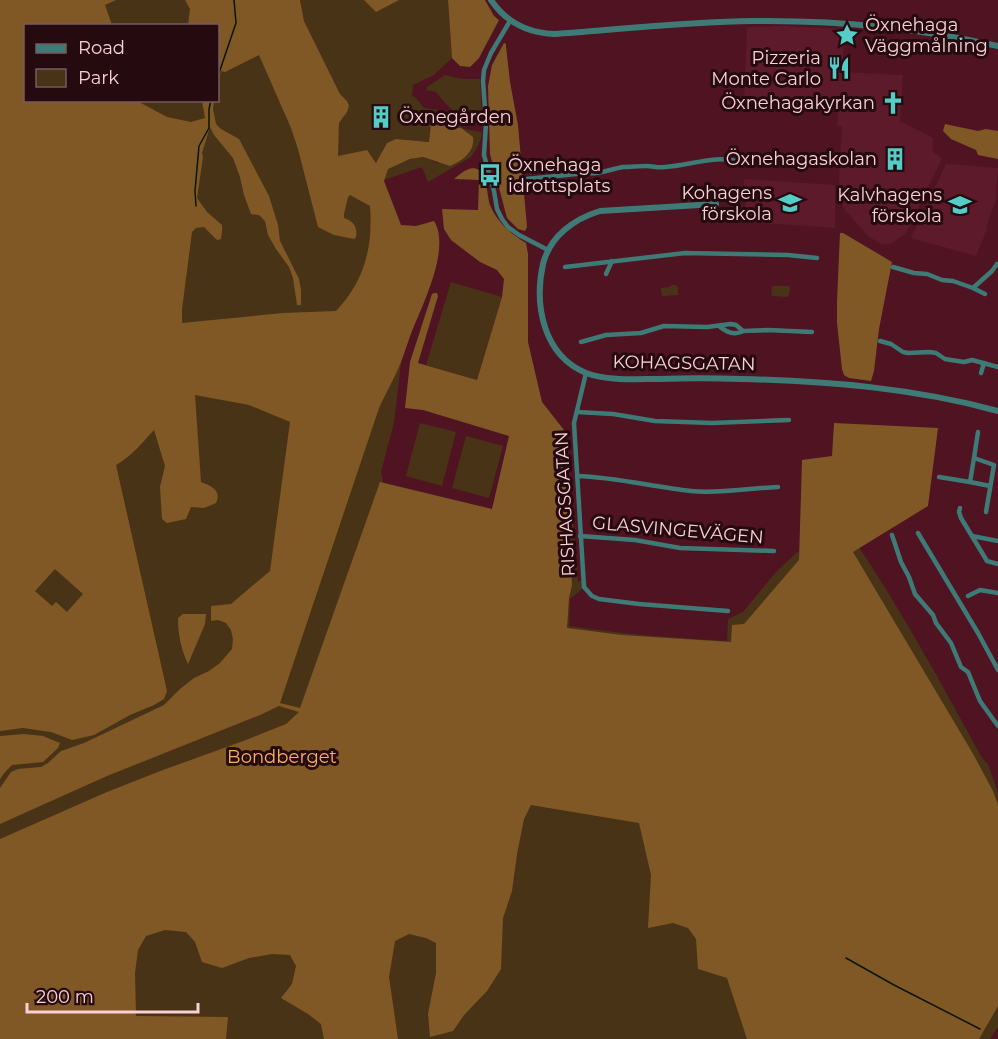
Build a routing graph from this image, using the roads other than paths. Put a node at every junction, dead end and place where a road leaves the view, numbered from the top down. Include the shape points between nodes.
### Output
1 (491, 0) edge
2 (510, 21) junction
3 (998, 46) edge
4 (739, 162) dead end
5 (526, 179) dead end
6 (717, 204) dead end
7 (548, 250) junction
8 (817, 258) dead end
9 (612, 261) junction
10 (997, 264) edge
11 (565, 267) dead end
12 (893, 267) dead end
13 (606, 274) dead end
14 (973, 288) junction
15 (985, 294) dead end
16 (718, 326) junction
17 (743, 331) junction
18 (812, 332) dead end
19 (880, 341) dead end
20 (581, 342) dead end
21 (984, 363) junction
22 (998, 367) edge
23 (586, 372) junction
24 (981, 373) dead end
25 (998, 411) edge
26 (576, 412) junction
27 (789, 420) dead end
28 (978, 432) dead end
29 (974, 458) junction
30 (996, 466) edge
31 (577, 477) junction
32 (939, 477) dead end
33 (970, 482) junction
34 (990, 486) junction
35 (778, 488) dead end
36 (960, 508) dead end
37 (986, 512) dead end
38 (918, 532) dead end
39 (892, 535) dead end
40 (580, 536) junction
41 (972, 536) junction
42 (998, 541) edge
43 (774, 551) dead end
44 (998, 564) edge
45 (998, 592) edge
46 (968, 596) dead end
47 (728, 611) dead end
48 (998, 670) edge
49 (998, 726) edge

1 - 2 street
2 - 3 street via 542,34 753,21 802,22 893,28
2 - 7 street via 484,70 484,155 502,219 519,235
4 - 5 street via 708,160
6 - 7 street, KOHAGSGATAN via 585,215 563,230
7 - 23 street, KOHAGSGATAN via 541,273 543,323 554,347
8 - 9 street via 685,253
9 - 11 street
9 - 13 street
10 - 14 street
12 - 14 street
14 - 15 street
16 - 17 street via 736,325
16 - 17 street via 729,333
16 - 20 street via 660,327
17 - 18 street
19 - 21 street via 903,352 930,352 951,360
21 - 22 street
21 - 24 street
23 - 25 street, KOHAGSGATAN via 603,377 869,386
23 - 26 street, RISHAGSGATAN
26 - 27 street via 655,421
26 - 31 street, RISHAGSGATAN
28 - 29 street
29 - 30 street
29 - 33 street
30 - 34 street
31 - 35 street via 693,491
31 - 40 street, RISHAGSGATAN
32 - 33 street
33 - 34 street
34 - 37 street
36 - 41 street via 960,516
38 - 48 street
39 - 49 street via 915,594 951,643 980,701
40 - 43 street, GLASVINGEVÄGEN via 680,548
40 - 47 street, RISHAGSGATAN via 583,583 592,596
41 - 42 street
41 - 44 street via 987,561
45 - 46 street via 980,590

